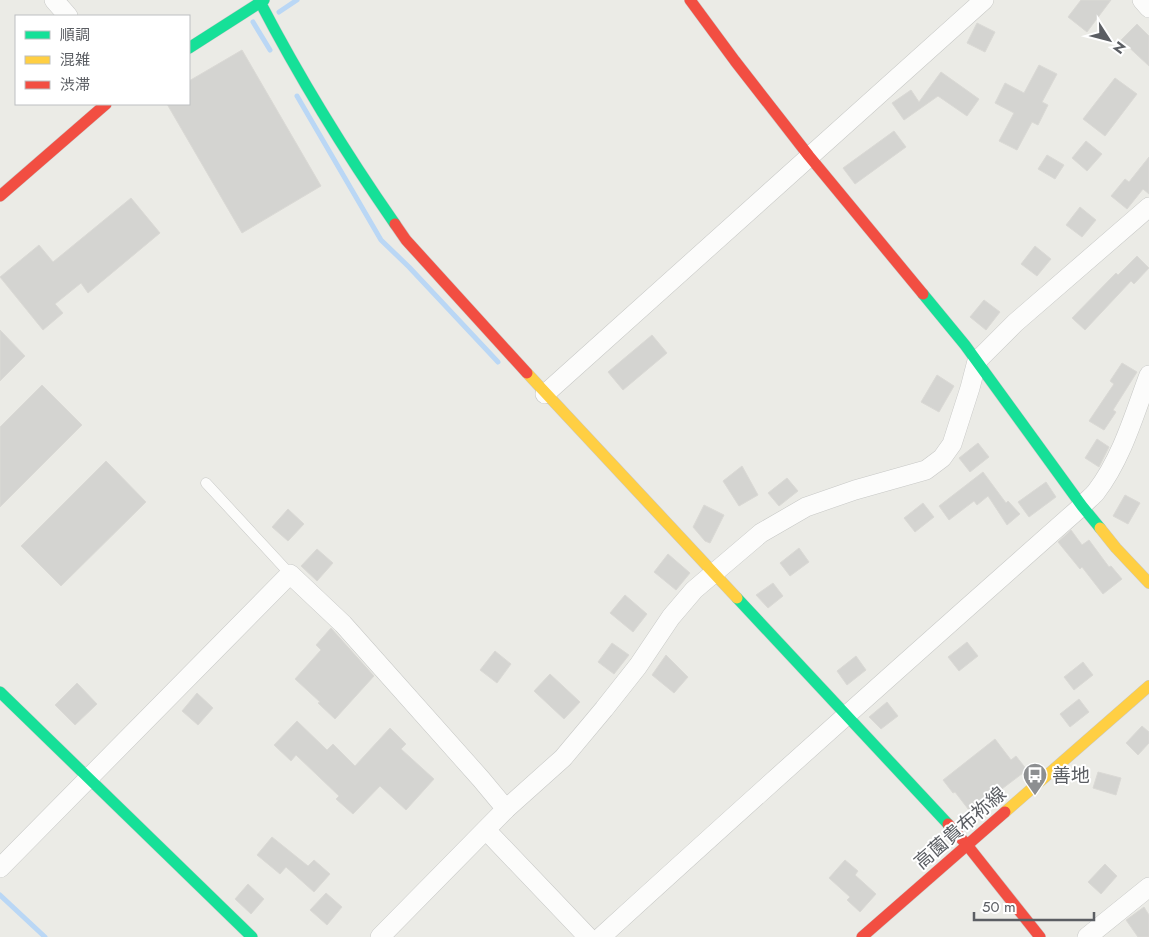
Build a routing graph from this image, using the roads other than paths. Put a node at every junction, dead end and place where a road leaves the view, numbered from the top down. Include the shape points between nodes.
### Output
1 (54, 0) edge
2 (690, 0) edge
3 (984, 0) edge
4 (1142, 0) edge
5 (261, 1) edge
6 (1149, 8) edge
7 (67, 15) edge
8 (190, 47) edge
9 (105, 105) edge
10 (809, 156) junction
11 (0, 196) edge
12 (1149, 207) edge
13 (977, 361) junction
14 (1149, 375) edge
15 (545, 394) junction
16 (206, 483) dead end
17 (1082, 506) junction
18 (714, 573) junction
19 (290, 574) junction
20 (1149, 583) edge
21 (1149, 686) edge
22 (0, 692) edge
23 (848, 715) junction
24 (89, 778) junction
25 (506, 809) junction
26 (486, 830) junction
27 (967, 845) junction
28 (0, 868) edge
29 (1149, 887) edge
30 (252, 937) edge
31 (380, 937) edge
32 (588, 937) edge
33 (601, 937) edge
34 (862, 937) edge
35 (1040, 937) edge
36 (1087, 937) edge

1 - 7 street
2 - 10 street
3 - 10 street
4 - 6 street
5 - 8 street
5 - 15 street via 286,52 369,187 406,240
9 - 11 street
10 - 13 street
10 - 15 street
12 - 13 street via 1015,323
13 - 17 street
13 - 18 street via 952,444 942,458 926,470 806,508 761,533
14 - 17 street via 1112,467
15 - 18 street
16 - 19 lane
17 - 20 street
17 - 23 street
18 - 23 street
18 - 25 street via 671,617 638,666 562,758
19 - 24 street
19 - 25 street via 343,624
21 - 27 street, 高薗貴布祢線
22 - 24 street
23 - 27 street
23 - 33 street
24 - 28 street
24 - 30 street
25 - 26 street
26 - 31 street
26 - 32 street
27 - 34 street, 高薗貴布祢線
27 - 35 street
29 - 36 street

